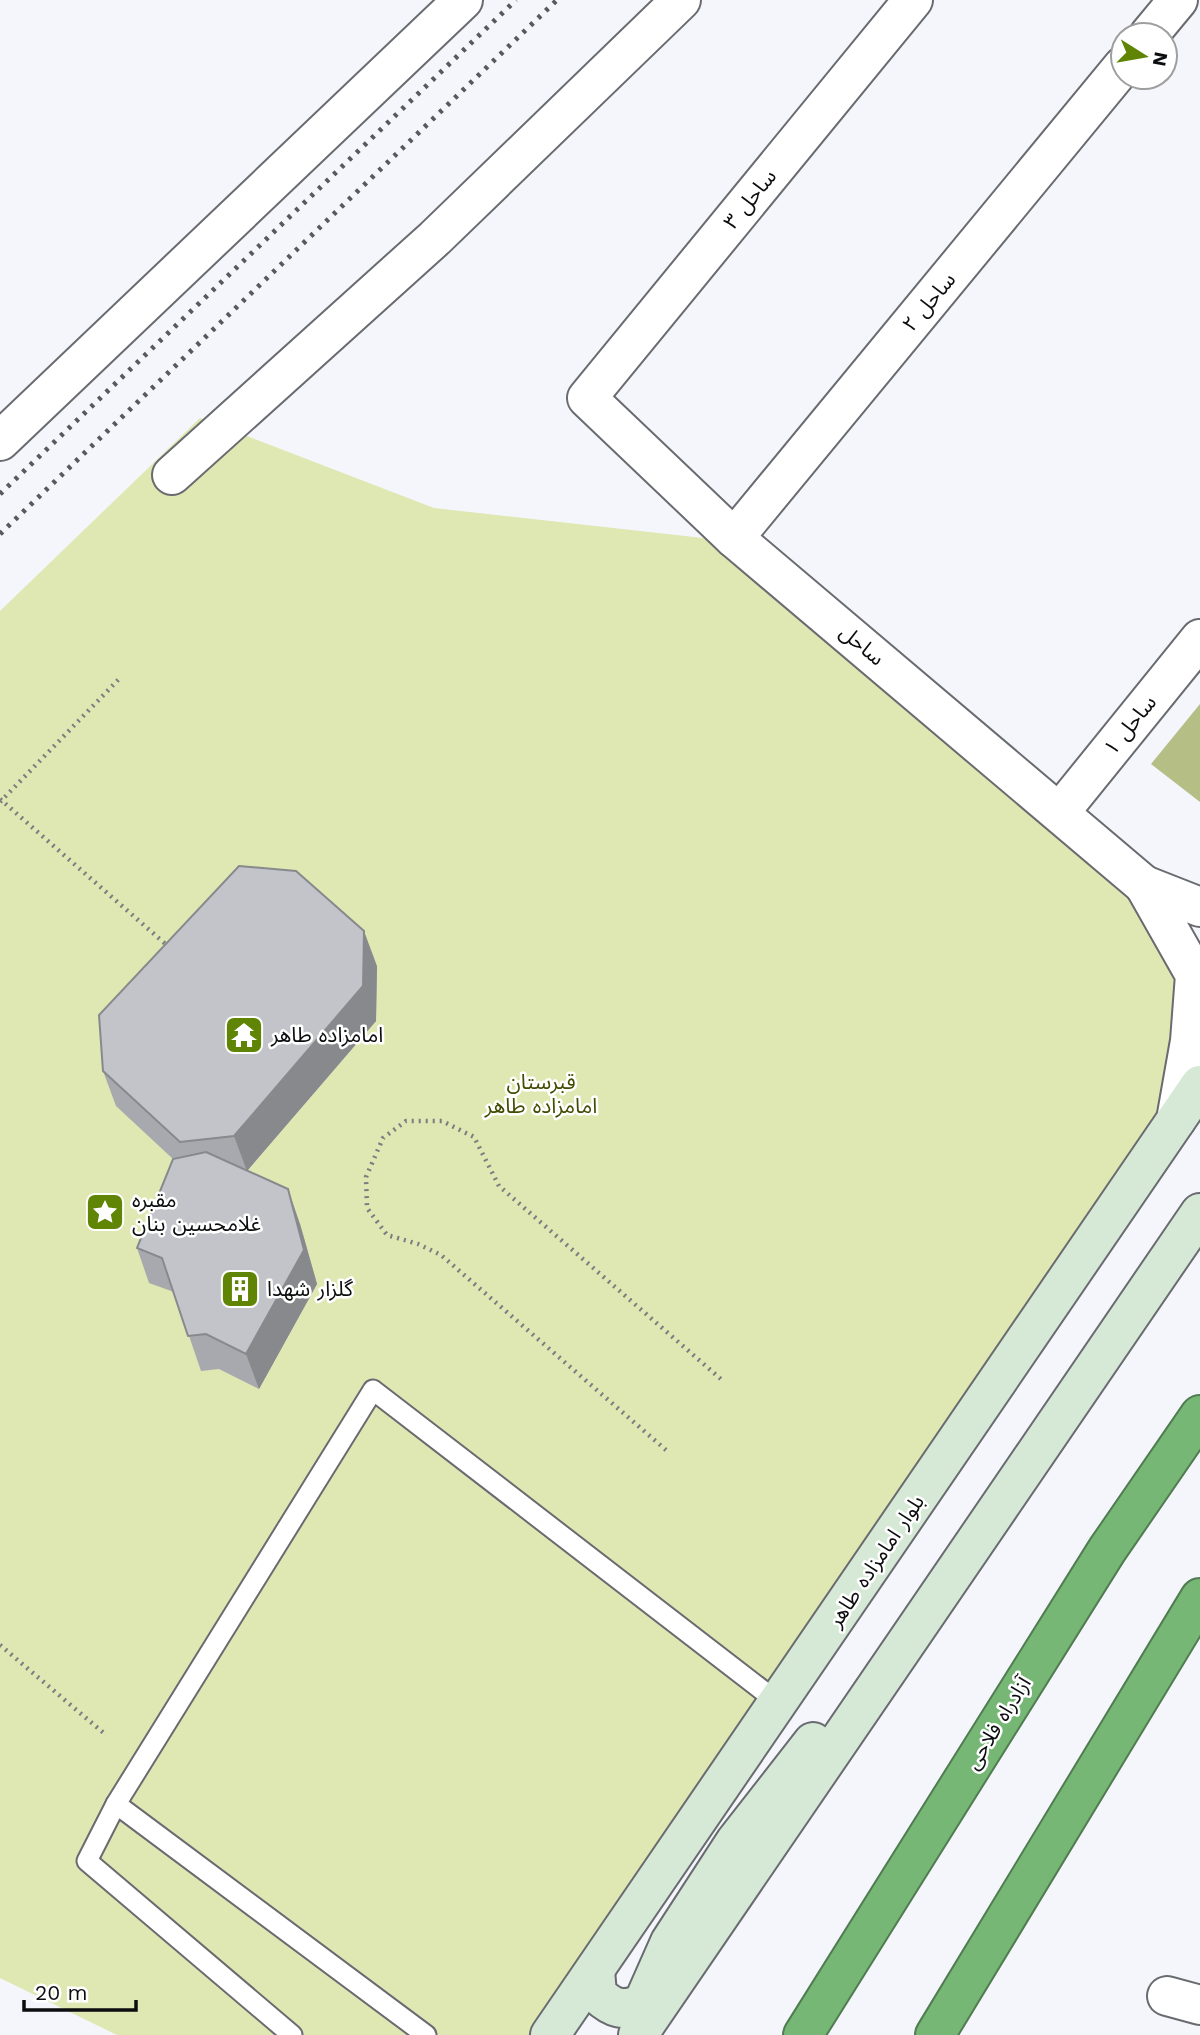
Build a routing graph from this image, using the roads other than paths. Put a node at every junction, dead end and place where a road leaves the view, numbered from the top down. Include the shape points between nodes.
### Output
1 (463, 0) edge
2 (681, 0) edge
3 (913, 0) edge
4 (1178, 0) edge
5 (1161, 21) edge
6 (1109, 83) edge
7 (587, 398) joint
8 (0, 442) edge
9 (172, 475) dead end
10 (734, 538) junction
11 (1200, 639) edge
12 (1060, 812) junction
13 (1144, 886) junction
14 (1200, 907) edge
15 (1200, 1085) edge
16 (1175, 1120) junction
17 (1200, 1213) edge
18 (1200, 1415) edge
19 (1200, 1598) edge
20 (779, 1703) junction
21 (864, 1706) junction
22 (116, 1804) junction
23 (595, 1970) junction
24 (292, 2035) edge
25 (426, 2035) edge
26 (550, 2035) edge
27 (638, 2035) edge
28 (803, 2035) edge
29 (935, 2035) edge

1 - 8 street
2 - 9 street via 435,238
3 - 7 street, ساحل ۳
4 - 5 street
6 - 10 street, ساحل ۲
7 - 10 street, ساحل
10 - 12 street, ساحل
11 - 12 street, ساحل ۱
12 - 13 street, ساحل
13 - 14 street
13 - 16 street via 1195,975 1190,1041
15 - 16 main road, بلوار امامزاده طاهر
16 - 20 main road, بلوار امامزاده طاهر
17 - 21 main road
18 - 28 highway, آزادراه فلاحی via 1107,1550
19 - 29 highway
20 - 22 lane via 373,1390
20 - 23 main road, بلوار امامزاده طاهر
21 - 23 main road via 817,1738 777,1785 670,1942 643,2003 627,2010 611,2007 597,1994
21 - 27 main road
22 - 24 lane via 87,1861
22 - 25 lane
23 - 26 main road, بلوار امامزاده طاهر

